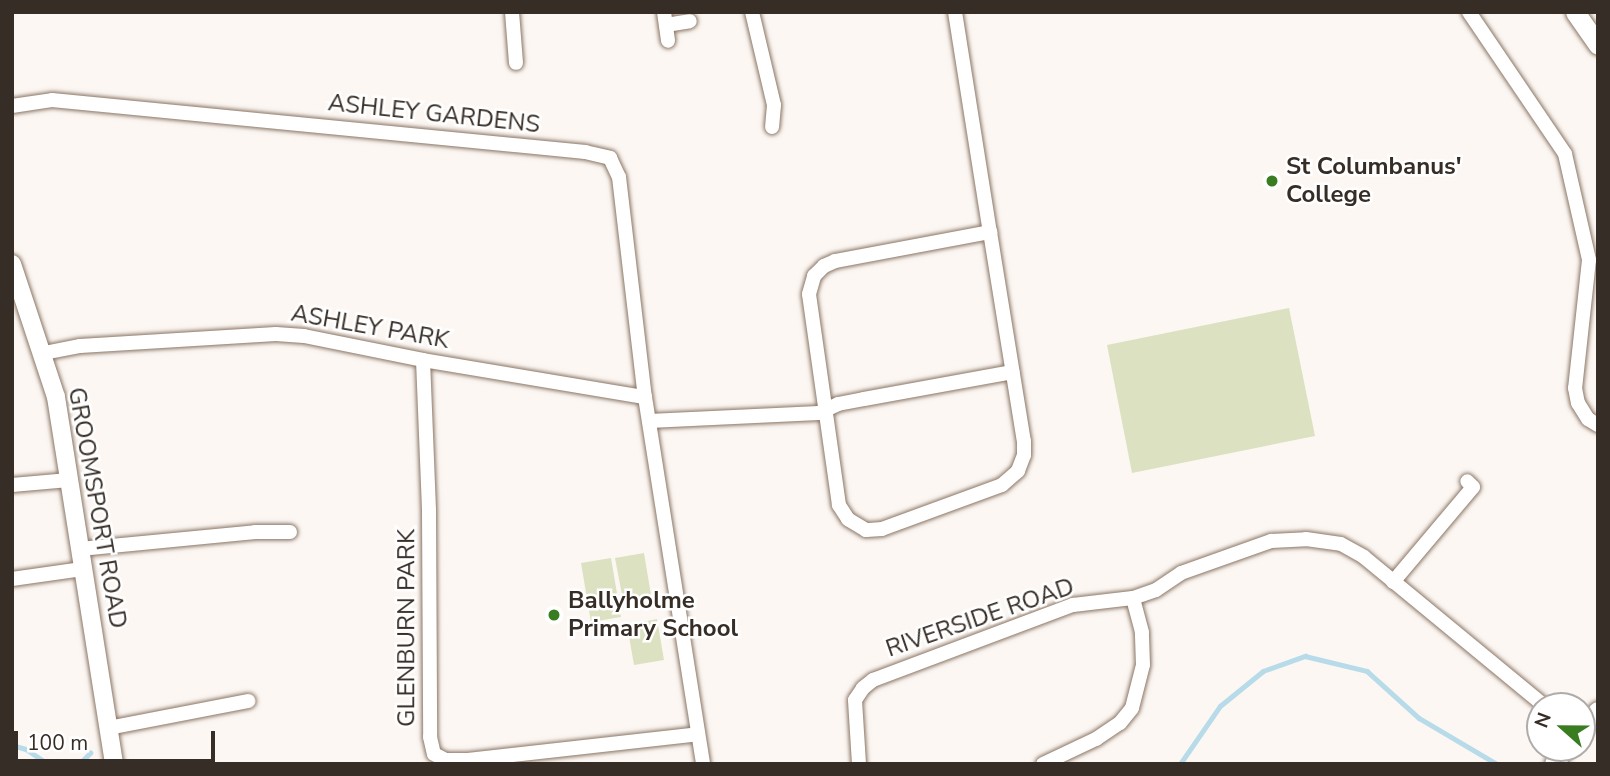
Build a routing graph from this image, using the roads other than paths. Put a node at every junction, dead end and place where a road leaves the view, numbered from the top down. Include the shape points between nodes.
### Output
1 (512, 12) edge
2 (752, 12) edge
3 (955, 12) edge
4 (1469, 12) edge
5 (1575, 12) edge
6 (665, 18) edge
7 (690, 22) dead end
8 (668, 41) dead end
9 (1598, 45) edge
10 (516, 63) dead end
11 (12, 106) edge
12 (772, 127) dead end
13 (990, 232) junction
14 (12, 264) edge
15 (44, 353) junction
16 (423, 360) junction
17 (1013, 372) junction
18 (645, 397) junction
19 (831, 407) junction
20 (649, 421) junction
21 (1598, 425) edge
22 (69, 480) junction
23 (1467, 481) dead end
24 (12, 485) edge
25 (290, 531) dead end
26 (80, 550) junction
27 (82, 569) junction
28 (12, 579) edge
29 (1393, 582) junction
30 (1133, 598) junction
31 (1528, 692) edge
32 (247, 701) dead end
33 (108, 727) junction
34 (698, 734) junction
35 (114, 764) edge
36 (703, 764) edge
37 (859, 764) edge
38 (1043, 764) edge

1 - 10 street
2 - 12 street via 774,105
3 - 13 street
4 - 21 street via 1565,155 1589,260 1575,388 1578,403
5 - 9 highway
6 - 7 street
6 - 8 street
11 - 18 street, ASHLEY GARDENS via 52,100 572,150 610,158 619,177
13 - 17 street
13 - 19 street via 835,261 814,276 809,294
14 - 15 main road, GROOMSPORT ROAD
15 - 16 street, ASHLEY PARK via 80,346 276,334 304,335
15 - 22 main road, GROOMSPORT ROAD
16 - 18 street, ASHLEY PARK
16 - 34 street, GLENBURN PARK via 433,754 446,760 468,760
17 - 19 street
17 - 19 street via 1024,441 1018,471 1002,485 882,529 866,530 848,519 839,505
18 - 20 street
19 - 20 street via 820,413
20 - 34 street
22 - 24 street
22 - 26 main road, GROOMSPORT ROAD
23 - 29 street via 1473,487
25 - 26 street
26 - 27 main road, GROOMSPORT ROAD
27 - 28 street
27 - 33 main road, GROOMSPORT ROAD
29 - 30 street, RIVERSIDE ROAD via 1341,544 1271,541 1181,573 1156,590
29 - 31 street, RIVERSIDE ROAD
30 - 37 street, RIVERSIDE ROAD via 1073,605 873,680 855,700
30 - 38 street via 1142,632 1143,664 1132,708 1120,723 1096,739
32 - 33 street
33 - 35 main road, GROOMSPORT ROAD
34 - 36 street

